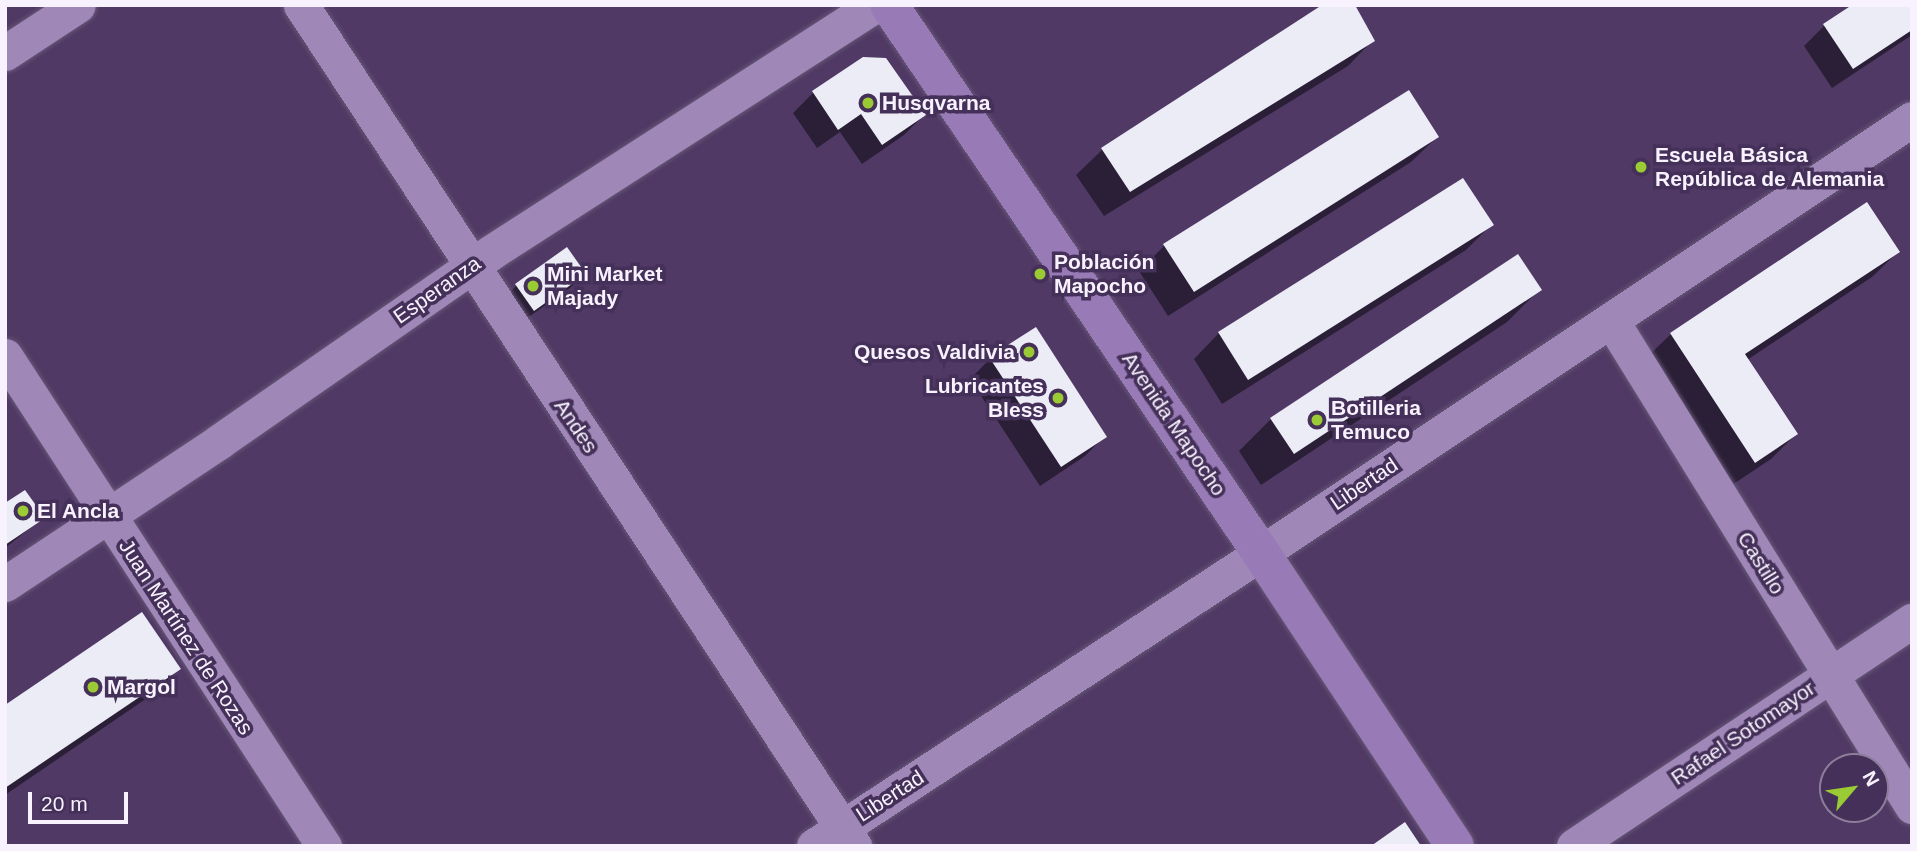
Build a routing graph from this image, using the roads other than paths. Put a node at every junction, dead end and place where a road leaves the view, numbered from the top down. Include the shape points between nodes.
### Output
1 (78, 5) edge
2 (301, 5) edge
3 (875, 5) edge
4 (889, 5) edge
5 (5, 53) edge
6 (1912, 118) edge
7 (470, 267) junction
8 (1611, 320) junction
9 (5, 356) edge
10 (107, 516) junction
11 (1261, 553) junction
12 (5, 584) edge
13 (1912, 621) edge
14 (1831, 675) junction
15 (1912, 806) edge
16 (837, 840) edge
17 (324, 846) edge
18 (1455, 846) edge
19 (1574, 846) edge

1 - 5 street
2 - 7 street, Andes
3 - 7 street, Esperanza
4 - 11 main road, Avenida Mapocho
6 - 8 street, Libertad
7 - 10 street, Esperanza
7 - 16 street, Andes
8 - 11 street, Libertad
8 - 14 street, Castillo
9 - 10 street, Juan Martínez de Rozas
10 - 12 street, Esperanza
10 - 17 street, Juan Martínez de Rozas
11 - 16 street, Libertad
11 - 18 main road, Avenida Mapocho
13 - 14 street, Rafael Sotomayor
14 - 15 street, Castillo
14 - 19 street, Rafael Sotomayor

